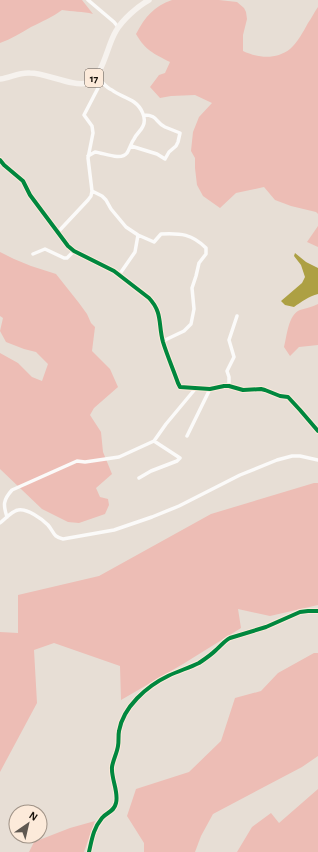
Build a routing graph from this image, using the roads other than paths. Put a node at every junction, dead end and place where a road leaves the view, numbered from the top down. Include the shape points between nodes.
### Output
1 (88, 0) edge
2 (149, 0) edge
3 (118, 27) junction
4 (98, 79) junction
5 (0, 80) edge
6 (144, 115) junction
7 (130, 146) junction
8 (88, 156) junction
9 (0, 160) edge
10 (92, 191) junction
11 (58, 232) junction
12 (138, 235) junction
13 (74, 251) junction
14 (33, 254) dead end
15 (119, 275) junction
16 (237, 316) dead end
17 (163, 341) junction
18 (229, 386) junction
19 (196, 388) junction
20 (210, 389) junction
21 (318, 431) edge
22 (187, 436) dead end
23 (154, 441) junction
24 (318, 460) edge
25 (139, 478) dead end
26 (7, 517) junction
27 (0, 523) edge
28 (318, 611) edge
29 (89, 852) edge

1 - 3 street
2 - 3 main road, 17
3 - 4 main road, 17
4 - 5 main road, 17 via 82,84 22,73
4 - 6 street via 111,90 133,101
4 - 8 street via 97,90 84,115 92,126 93,133
6 - 7 street via 144,126
6 - 7 street via 153,116 164,127 180,132 178,142 165,159
7 - 8 street via 125,156 95,152
8 - 10 street
9 - 11 street via 23,181 30,195
10 - 11 street via 88,200
10 - 12 street via 102,196 126,227
11 - 13 street
12 - 15 street via 135,252
12 - 17 street via 154,242 161,234 187,235 198,240 206,248 192,288 194,309 191,324 184,331
13 - 14 street via 67,258 45,249
13 - 15 street
15 - 17 street via 149,298 156,307
16 - 18 street via 229,340 234,357 227,371
17 - 19 street via 180,387
18 - 20 street
18 - 21 street via 243,390 261,389 288,397
19 - 20 street
19 - 23 street
20 - 22 street
23 - 25 street via 180,458
23 - 26 street via 119,457 77,461 12,490 5,501
24 - 26 street via 300,456 278,460 240,475 179,506 114,530 64,539 58,538 48,526 29,512 18,510
26 - 27 street
28 - 29 street via 300,612 266,627 230,638 199,663 168,676 143,693 124,716 120,726 119,746 112,775 116,805 103,817 94,831

